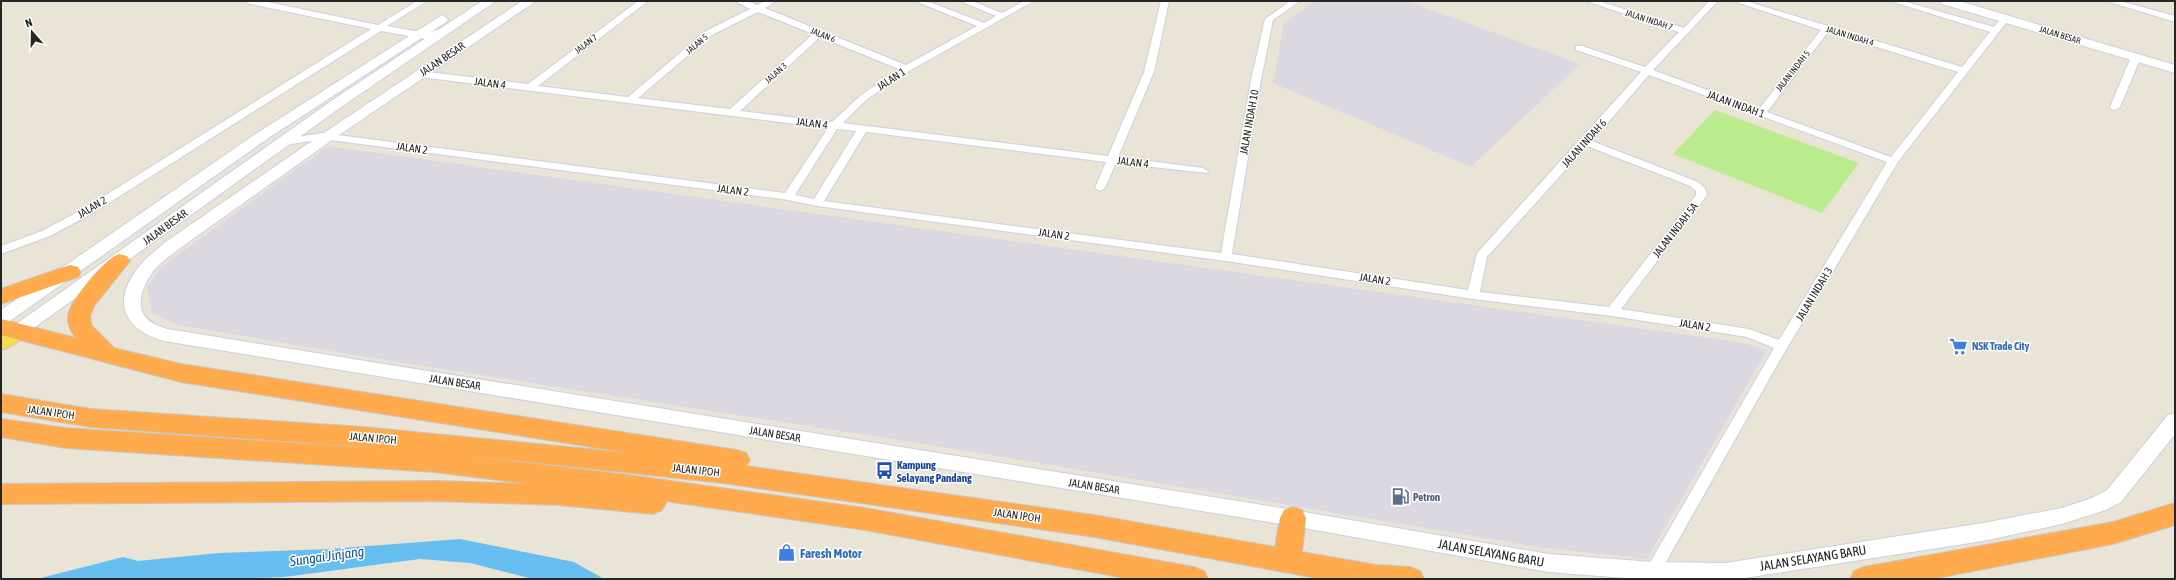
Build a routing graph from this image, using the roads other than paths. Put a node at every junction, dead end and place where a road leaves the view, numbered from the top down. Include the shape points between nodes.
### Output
1 (250, 1) edge
2 (423, 1) edge
3 (471, 1) edge
4 (490, 1) edge
5 (530, 1) edge
6 (644, 1) edge
7 (739, 1) edge
8 (772, 1) edge
9 (919, 1) edge
10 (964, 1) edge
11 (1030, 1) edge
12 (1165, 1) edge
13 (1296, 1) edge
14 (1590, 1) edge
15 (1714, 1) edge
16 (1737, 1) edge
17 (1894, 1) edge
18 (1946, 1) edge
19 (2110, 1) edge
20 (758, 8) junction
21 (1003, 16) junction
22 (2005, 19) junction
23 (2175, 19) edge
24 (985, 26) junction
25 (379, 28) junction
26 (1826, 29) junction
27 (444, 31) junction
28 (1685, 31) junction
29 (1996, 31) junction
30 (820, 33) junction
31 (416, 35) junction
32 (1578, 48) dead end
33 (2136, 58) junction
34 (906, 69) junction
35 (2175, 69) edge
36 (1646, 71) junction
37 (1964, 71) junction
38 (420, 74) junction
39 (529, 88) junction
40 (630, 100) junction
41 (2115, 107) dead end
42 (732, 113) junction
43 (1760, 113) junction
44 (314, 120) junction
45 (834, 126) junction
46 (862, 130) junction
47 (324, 137) junction
48 (1586, 142) junction
49 (280, 144) junction
50 (1111, 159) junction
51 (1893, 161) junction
52 (1203, 171) dead end
53 (1100, 188) dead end
54 (788, 197) junction
55 (818, 203) junction
56 (1, 250) edge
57 (1226, 257) junction
58 (118, 261) junction
59 (70, 272) junction
60 (1473, 295) junction
61 (1, 297) edge
62 (1612, 312) junction
63 (5, 330) edge
64 (1783, 346) junction
65 (112, 355) junction
66 (1, 403) edge
67 (2175, 420) edge
68 (1, 428) edge
69 (3, 494) edge
70 (1002, 513) junction
71 (2175, 514) edge
72 (1293, 518) junction
73 (1041, 551) junction
74 (1287, 560) junction
75 (1653, 571) junction
76 (1379, 578) edge
77 (1194, 579) edge
78 (1410, 579) edge
79 (1864, 579) edge

1 - 25 street
2 - 25 street, JALAN 2
3 - 31 street, JALAN BESAR
4 - 27 street, JALAN BESAR
5 - 38 street, JALAN BESAR
6 - 39 street, JALAN 7
7 - 20 street, JALAN 6
8 - 20 street, JALAN 5
9 - 24 street
10 - 21 street
11 - 21 street, JALAN 1
12 - 50 street via 1149,72
13 - 57 street, JALAN INDAH 10 via 1269,20 1256,80
14 - 28 street, JALAN INDAH 7
15 - 28 street, JALAN INDAH 6
16 - 26 street, JALAN INDAH 4
17 - 29 street
18 - 22 street, JALAN BESAR
19 - 23 street
20 - 30 street, JALAN 6
20 - 40 street, JALAN 5 via 709,33
21 - 24 street, JALAN 1
22 - 29 street, JALAN INDAH 3
22 - 33 street, JALAN BESAR
24 - 34 street, JALAN 1
25 - 31 street
25 - 56 street, JALAN 2 via 116,194 64,224 22,244
26 - 37 street, JALAN INDAH 4
26 - 43 street, JALAN INDAH 5
27 - 31 street via 426,36
27 - 44 street, JALAN BESAR
28 - 36 street, JALAN INDAH 6
29 - 37 street, JALAN INDAH 3
30 - 34 street, JALAN 6
30 - 42 street, JALAN 3
31 - 59 street, JALAN BESAR via 259,138
32 - 36 street, JALAN INDAH 1
33 - 35 street, JALAN BESAR
33 - 41 street
34 - 45 street, JALAN 1 via 863,98
36 - 43 street, JALAN INDAH 1
36 - 48 street, JALAN INDAH 6
37 - 51 street, JALAN INDAH 3
38 - 39 street, JALAN 4
38 - 47 street, JALAN BESAR
39 - 40 street, JALAN 4
40 - 42 street, JALAN 4
42 - 45 street, JALAN 4
43 - 51 street, JALAN INDAH 1
44 - 47 street via 315,126
44 - 49 street, JALAN BESAR
45 - 46 street, JALAN 4
45 - 54 street, JALAN 1
46 - 50 street, JALAN 4
46 - 55 street
47 - 49 street, JALAN 2
47 - 54 street, JALAN 2
47 - 72 street, JALAN BESAR via 170,247 146,268 131,300 140,323 171,336
48 - 60 street, JALAN INDAH 6 via 1481,256
48 - 62 street, JALAN INDAH 5A via 1694,184 1701,190 1702,195
49 - 58 street, JALAN BESAR
50 - 52 street, JALAN 4
50 - 53 street
51 - 64 street, JALAN INDAH 3
54 - 55 street, JALAN 2
55 - 57 street, JALAN 2
57 - 60 street, JALAN 2
58 - 63 street, JALAN BESAR
58 - 65 highway via 88,297 78,316 82,333 89,342
59 - 61 highway
59 - 63 street, JALAN BESAR
60 - 62 street, JALAN 2
62 - 64 street, JALAN 2 via 1749,333
63 - 65 highway
64 - 75 street, JALAN INDAH 3
65 - 70 highway via 181,373 730,459 867,484
66 - 70 highway, JALAN IPOH via 91,418 364,437 654,465
67 - 75 street, JALAN SELAYANG BARU via 2114,496 2104,503 2062,516 1983,532 1725,572
68 - 73 highway, JALAN IPOH via 66,438 434,462 636,486 865,519
69 - 73 highway via 289,490 558,495 707,509
70 - 74 highway, JALAN IPOH via 1094,526
71 - 79 highway via 2160,521 2115,532
72 - 74 highway
72 - 75 street, JALAN SELAYANG BARU via 1548,563
73 - 77 highway, JALAN IPOH
74 - 76 highway, JALAN IPOH
76 - 78 highway, JALAN IPOH

